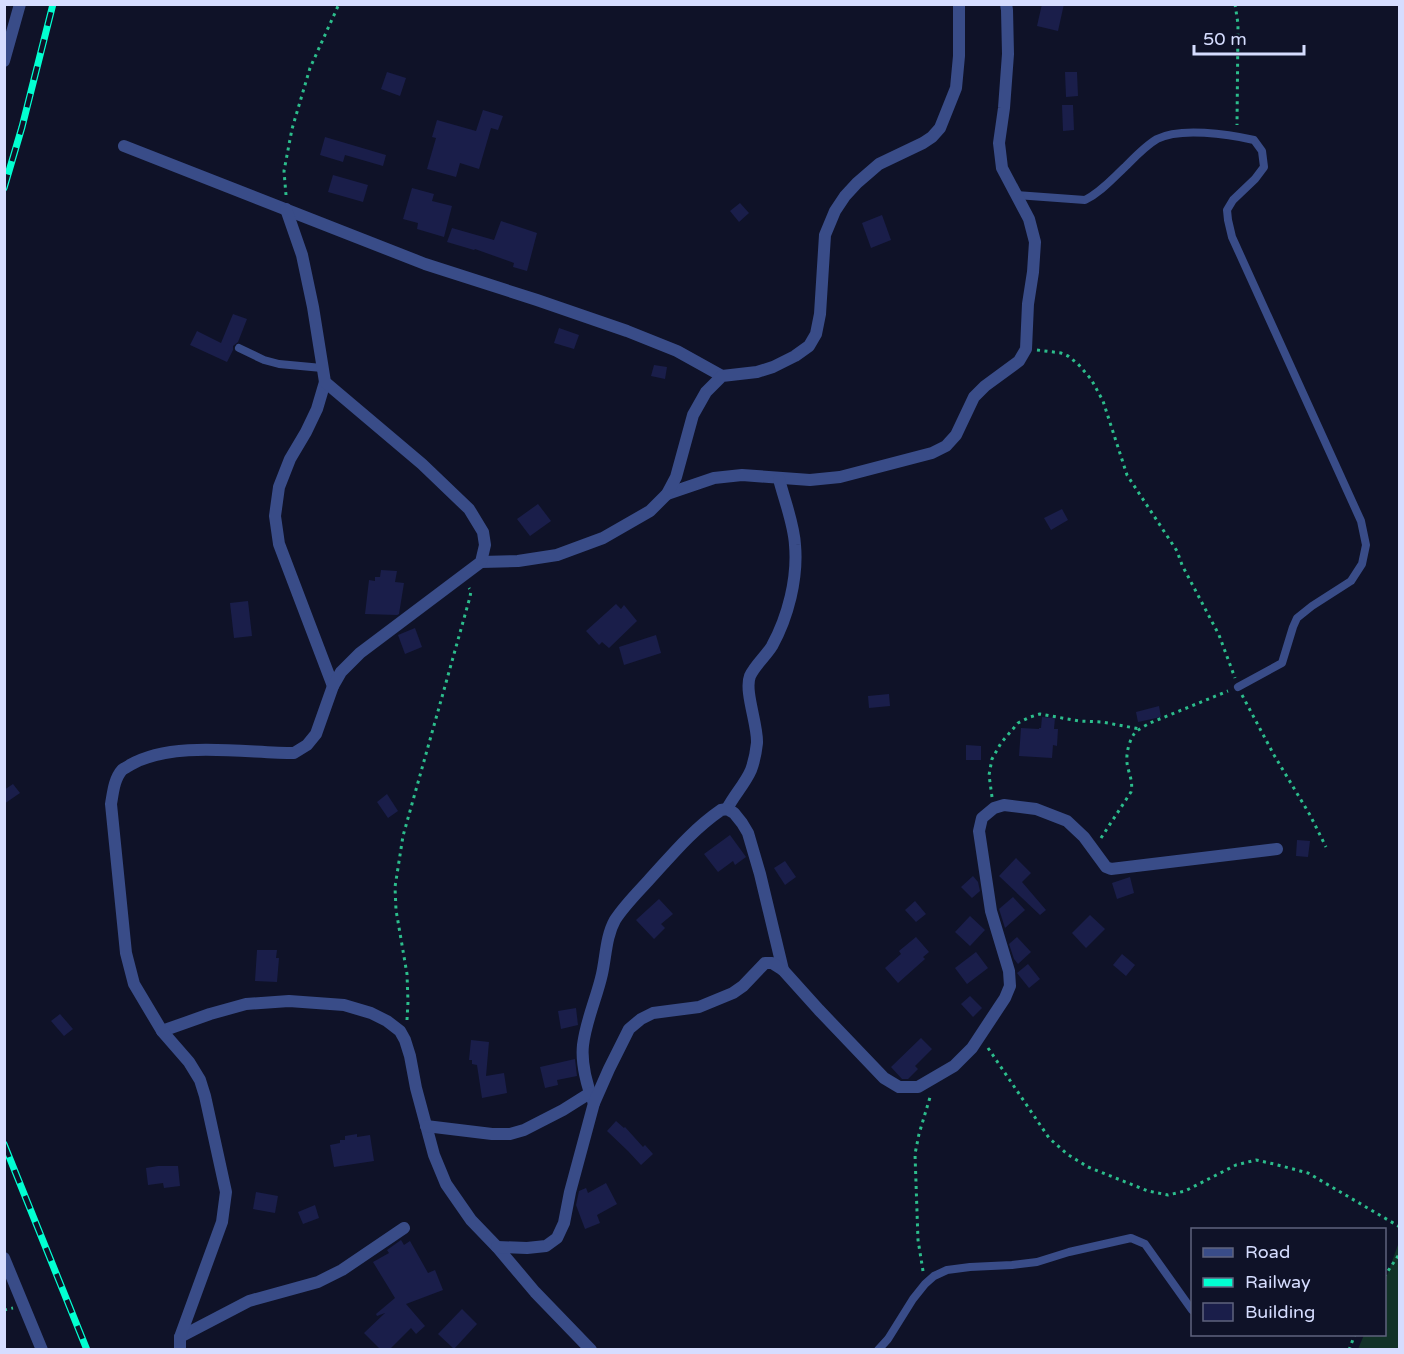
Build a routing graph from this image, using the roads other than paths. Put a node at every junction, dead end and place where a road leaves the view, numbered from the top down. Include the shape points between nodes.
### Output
1 (20, 4) edge
2 (959, 4) edge
3 (1006, 4) edge
4 (4, 61) edge
5 (124, 146) dead end
6 (1016, 195) junction
7 (286, 209) junction
8 (238, 348) dead end
9 (322, 368) junction
10 (722, 375) junction
11 (325, 382) junction
12 (779, 478) junction
13 (667, 494) junction
14 (481, 562) junction
15 (333, 686) junction
16 (1238, 687) road end
17 (727, 809) junction
18 (1278, 849) dead end
19 (783, 970) junction
20 (162, 1031) junction
21 (592, 1098) junction
22 (426, 1126) junction
23 (404, 1228) dead end
24 (497, 1247) junction
25 (4, 1258) edge
26 (1191, 1309) edge
27 (180, 1343) edge
28 (42, 1350) edge
29 (591, 1350) edge
30 (878, 1350) edge

1 - 4 street
2 - 10 street via 956,88 940,128 923,143 879,164 856,183 835,211 825,235 816,334 795,356 773,367
3 - 6 street via 1008,54 999,143 1002,168
5 - 7 street
6 - 12 street via 1029,219 1035,242 1026,350 1019,361 974,397 956,435 932,453 840,477
6 - 16 lane via 1085,200 1156,140 1173,133 1236,136 1254,140 1262,151 1264,167 1227,210 1232,237 1361,521 1366,545 1362,564 1351,581 1297,618 1282,663
7 - 9 street via 314,307
7 - 10 street via 426,264 627,331
8 - 9 lane via 279,364
9 - 11 street
10 - 13 street via 693,415
11 - 14 street via 470,509 483,532
11 - 15 street via 317,409 279,487 275,516 279,544
12 - 13 street via 714,478
12 - 17 street via 795,543 793,581 780,630 750,676 757,741 751,770
13 - 14 street via 650,511 603,538 557,555
14 - 15 street via 360,653
15 - 20 street via 316,734 308,745 294,753 196,749 152,756 123,769 115,782 111,804 126,953 134,984
17 - 19 street via 748,833
17 - 21 street via 688,837 615,921 583,1047
18 - 19 street via 1111,869 1067,821 1036,809 1004,805 994,808 982,818 979,831 991,911 1010,986 972,1048 954,1066 918,1087 899,1087 884,1078
19 - 21 street via 765,963 733,993 699,1007 653,1013 641,1019 629,1029
20 - 22 street via 246,1004 289,1001 344,1005 371,1013 400,1030 405,1040
20 - 27 street via 200,1080 226,1191 222,1222
21 - 22 street via 510,1134
21 - 24 street via 564,1223 556,1238 546,1246
22 - 24 street via 446,1184 471,1220
23 - 27 street via 342,1270 318,1282 249,1301
24 - 29 street
25 - 28 street
26 - 30 lane via 1144,1244 1131,1238 1037,1262 947,1270 925,1284

